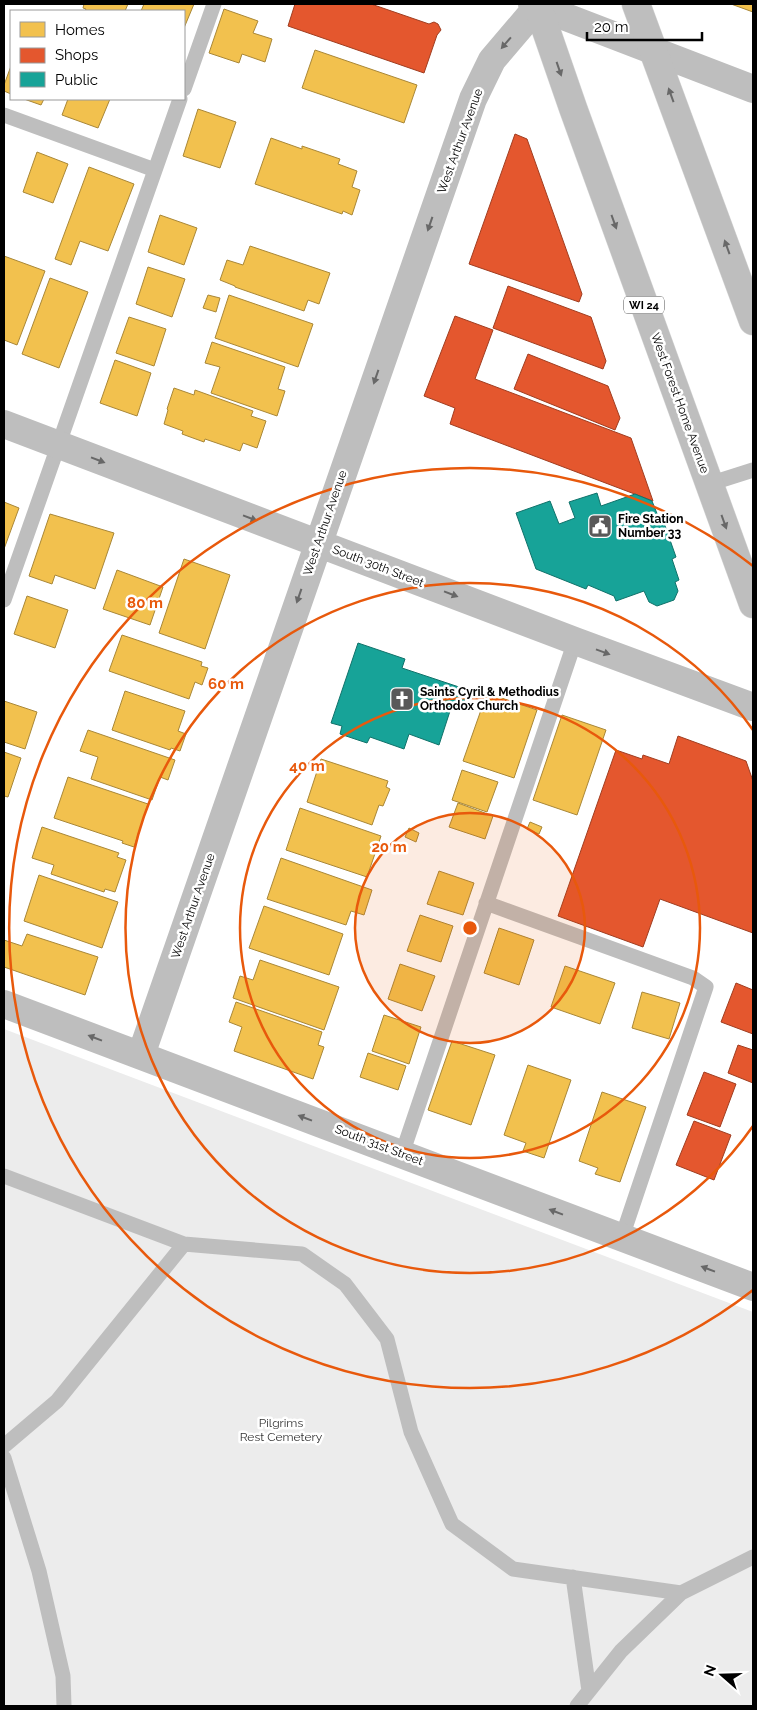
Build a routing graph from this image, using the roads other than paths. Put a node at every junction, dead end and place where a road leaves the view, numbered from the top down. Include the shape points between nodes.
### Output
1 (214, 4) edge
2 (536, 4) edge
3 (636, 4) edge
4 (655, 51) junction
5 (185, 86) edge
6 (753, 89) edge
7 (180, 100) edge
8 (4, 115) edge
9 (155, 170) junction
10 (753, 321) edge
11 (4, 424) edge
12 (58, 445) junction
13 (753, 470) edge
14 (710, 484) junction
15 (318, 543) junction
16 (4, 600) edge
17 (753, 604) edge
18 (575, 641) junction
19 (753, 707) edge
20 (486, 903) junction
21 (4, 1004) edge
22 (141, 1056) junction
23 (402, 1154) junction
24 (4, 1176) edge
25 (622, 1237) junction
26 (184, 1244) junction
27 (753, 1287) edge
28 (4, 1446) edge
29 (4, 1458) edge
30 (753, 1558) edge
31 (572, 1577) junction
32 (680, 1593) junction
33 (589, 1691) junction
34 (64, 1706) edge
35 (577, 1706) edge

1 - 5 lane
2 - 4 street
2 -> 14 street, West Forest Home Avenue / WI 24
2 -> 15 street, West Arthur Avenue via 492,60 473,99
3 - 4 street
4 - 6 street
10 -> 4 street
7 - 9 lane
8 - 9 lane
9 - 12 lane
11 - 12 street, South 30th Street
12 -> 15 street, South 30th Street
12 - 16 lane
13 - 14 lane
14 -> 17 street, West Forest Home Avenue / WI 24
15 -> 18 street, South 30th Street
15 -> 22 street, West Arthur Avenue
18 -> 19 street, South 30th Street
18 - 20 lane
20 - 23 lane
20 - 25 lane via 693,978 706,986
22 -> 21 street, South 31st Street
23 -> 22 street, South 31st Street
25 -> 23 street, South 31st Street
24 - 26 lane
27 -> 25 street, South 31st Street
26 - 28 lane via 57,1401
26 - 31 lane via 302,1254 345,1284 387,1339 411,1432 452,1524 512,1569
29 - 34 lane via 39,1571 63,1676
30 - 32 lane
31 - 32 lane
31 - 33 lane
32 - 33 lane via 621,1651
33 - 35 lane

